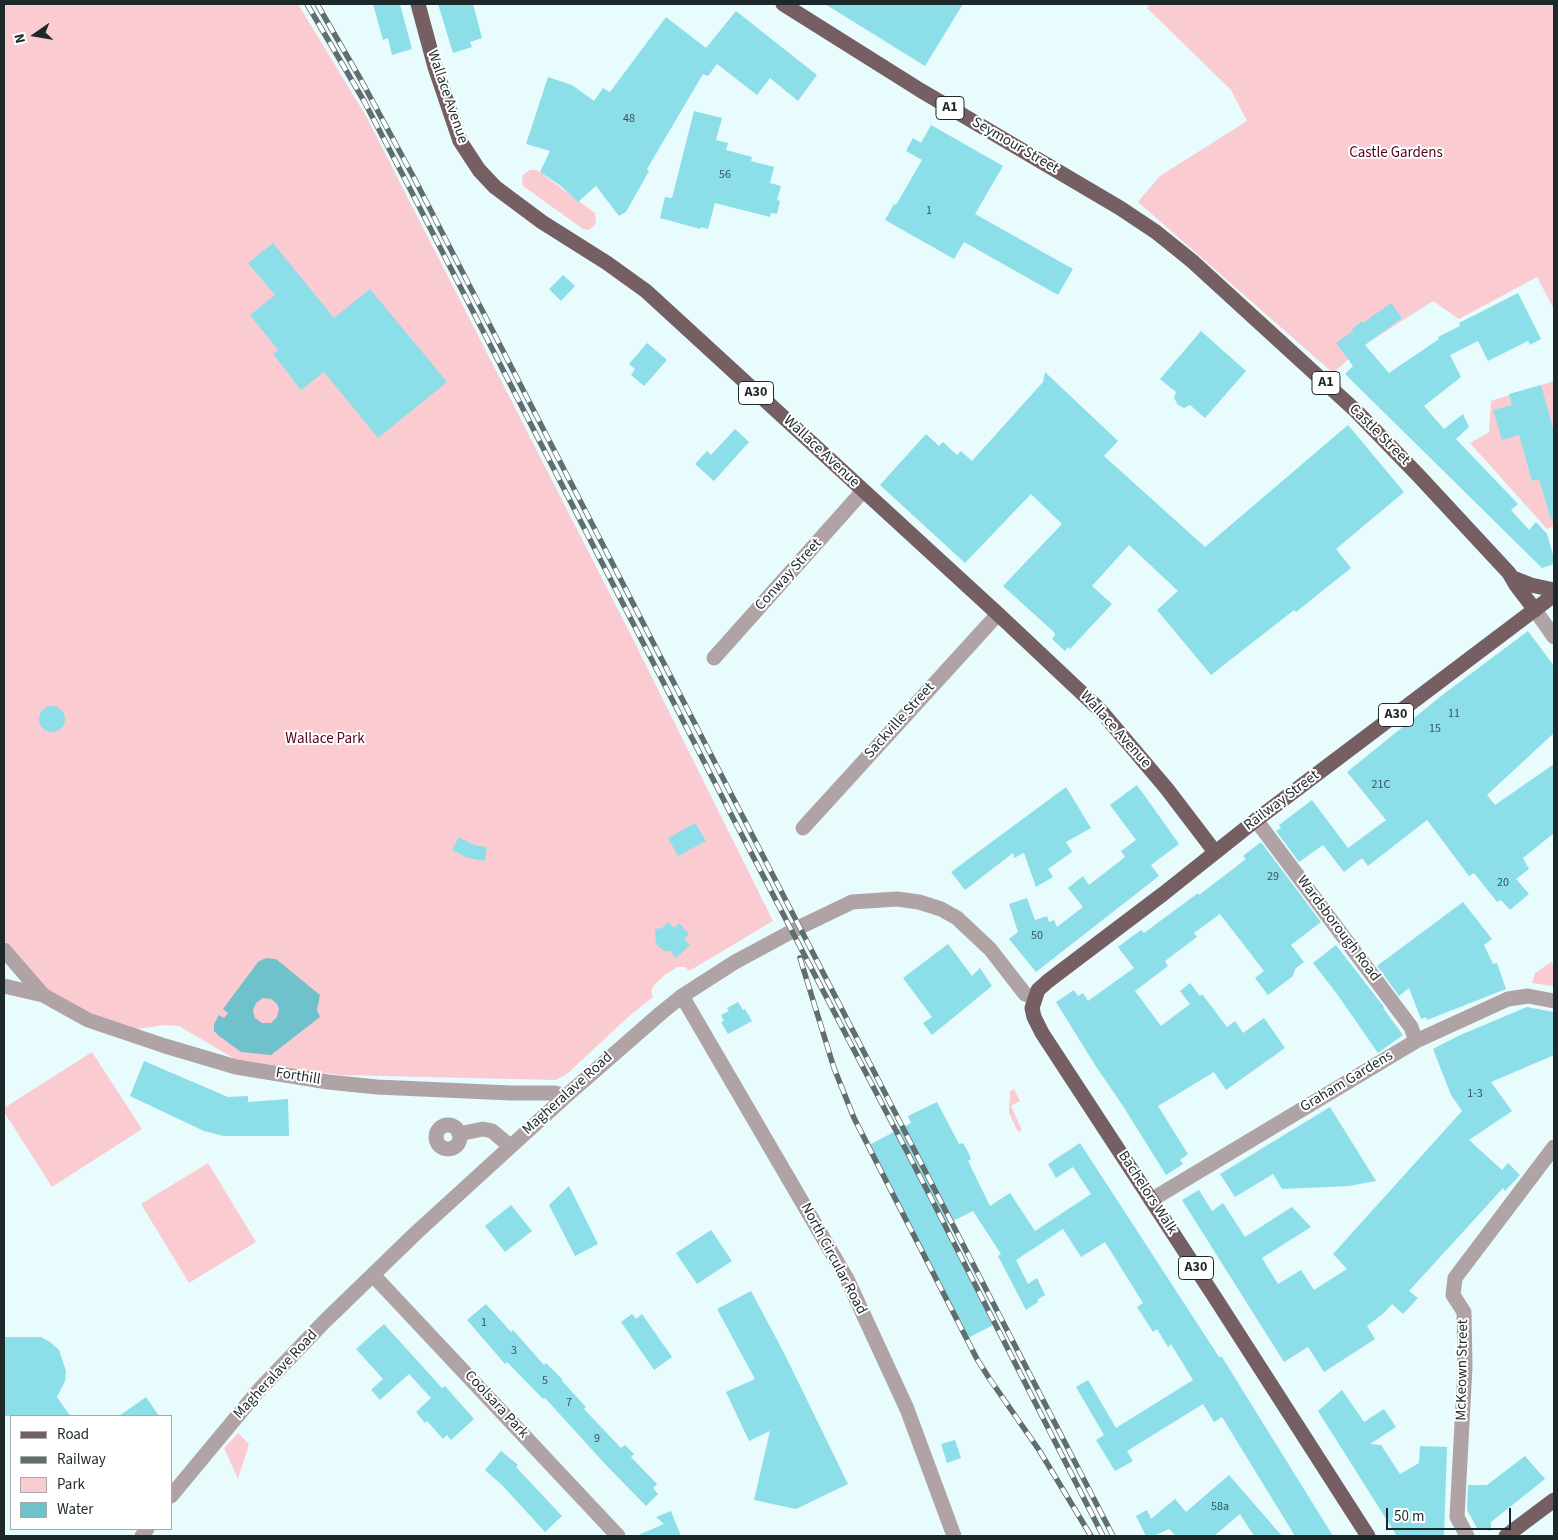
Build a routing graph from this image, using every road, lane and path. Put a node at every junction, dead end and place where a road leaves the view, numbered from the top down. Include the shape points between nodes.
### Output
1 (418, 4) edge
2 (783, 4) edge
3 (1120, 208) joint
4 (863, 491) junction
5 (1513, 578) junction
6 (1554, 590) edge
7 (1554, 595) edge
8 (1535, 610) junction
9 (998, 614) junction
10 (1554, 637) edge
11 (714, 658) dead end
12 (1256, 820) junction
13 (803, 828) dead end
14 (1215, 852) junction
15 (4, 950) edge
16 (4, 986) edge
17 (44, 995) junction
18 (682, 996) junction
19 (1034, 998) junction
20 (1554, 1001) edge
21 (1416, 1041) junction
22 (566, 1096) junction
23 (459, 1134) dead end
24 (510, 1146) junction
25 (1554, 1147) edge
26 (1151, 1200) junction
27 (373, 1275) junction
28 (172, 1495) edge
29 (1554, 1500) edge
30 (618, 1536) edge
31 (954, 1536) edge
32 (1368, 1536) edge
33 (1467, 1536) edge
34 (1506, 1536) edge

1 - 4 main road, Wallace Avenue / A30 via 460,141 479,170 495,187 542,222 646,291
2 - 3 main road, Seymour Street / A1 via 923,92
3 - 5 main road, Castle Street / A1 via 1192,261 1356,410
4 - 9 main road, Wallace Avenue / A30
4 - 11 street, Conway Street
5 - 6 main road, Castle Street / A1
5 - 8 main road, Castle Street / A1
7 - 8 main road, Railway Street
8 - 10 street, A1
8 - 12 main road, Railway Street / A30
9 - 13 street, Sackville Street
9 - 14 main road, Wallace Avenue / A30 via 1101,711
12 - 14 main road, Railway Street / A30
12 - 21 street, Wardsborough Road via 1411,1027
14 - 19 main road, Railway Street / A30 via 1048,981
15 - 17 street, Forthill
16 - 17 street, Forthill
17 - 22 street, Forthill via 88,1020 236,1067 377,1087
18 - 19 street, Magheralave Road via 768,943 831,911 852,902 897,898 941,909 957,918 990,949 1025,994
18 - 22 street, Magheralave Road
18 - 31 street, North Circular Road via 847,1280 907,1409
19 - 26 main road, Bachelors Walk / A30 via 1034,1017 1042,1033
20 - 21 street, Graham Gardens via 1528,996 1508,999
21 - 26 street, Graham Gardens
22 - 24 street, Magheralave Road
23 - 24 street via 482,1129 492,1131
24 - 27 street, Magheralave Road
25 - 33 street, McKeown Street via 1455,1278 1453,1296 1464,1312 1465,1358 1457,1517
26 - 32 main road, Bachelors Walk / A30
27 - 28 street, Magheralave Road via 259,1390
27 - 30 street, Coolsara Park
29 - 34 main road

